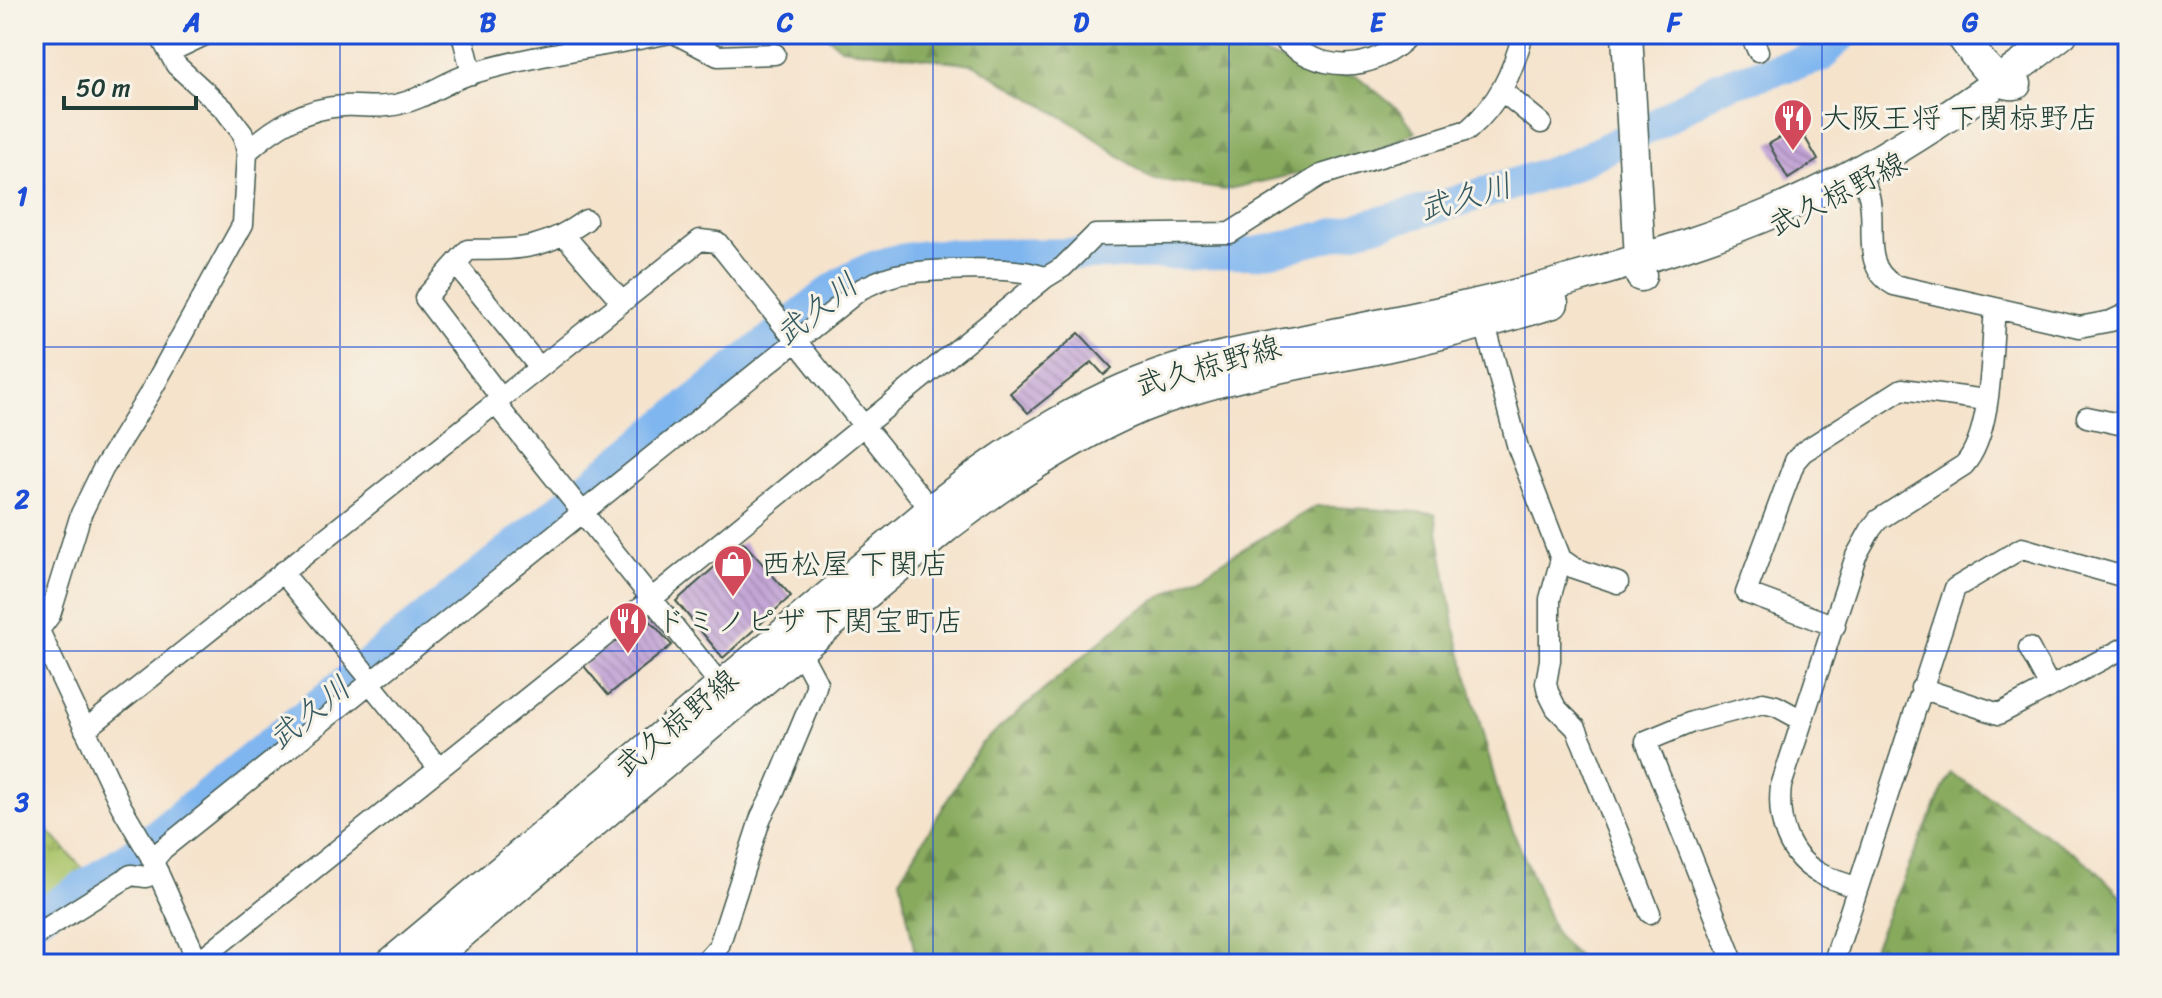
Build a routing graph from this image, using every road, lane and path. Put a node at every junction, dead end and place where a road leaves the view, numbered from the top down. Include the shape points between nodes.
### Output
1 (207, 34) edge
2 (462, 34) edge
3 (665, 34) edge
4 (676, 34) edge
5 (1277, 34) edge
6 (1410, 34) edge
7 (1523, 34) edge
8 (1627, 34) edge
9 (1960, 34) edge
10 (2062, 34) edge
11 (2086, 34) edge
12 (164, 43) edge
13 (775, 54) dead end
14 (472, 74) junction
15 (2010, 82) junction
16 (1502, 91) junction
17 (1961, 106) junction
18 (1541, 123) dead end
19 (247, 152) junction
20 (1861, 178) junction
21 (586, 220) dead end
22 (564, 235) junction
23 (456, 264) junction
24 (1641, 268) junction
25 (1054, 272) junction
26 (622, 302) junction
27 (1995, 308) junction
28 (2128, 313) edge
29 (1483, 314) junction
30 (794, 339) junction
31 (539, 367) junction
32 (498, 400) junction
33 (1986, 400) junction
34 (2087, 417) dead end
35 (863, 426) junction
36 (2128, 426) edge
37 (931, 510) junction
38 (580, 511) junction
39 (1561, 559) junction
40 (282, 572) junction
41 (2128, 578) edge
42 (1618, 583) dead end
43 (650, 600) junction
44 (1835, 626) junction
45 (36, 627) edge
46 (2128, 646) edge
47 (2029, 648) dead end
48 (800, 651) junction
49 (371, 680) junction
50 (2050, 687) junction
51 (1921, 688) junction
52 (728, 694) junction
53 (1802, 720) junction
54 (85, 730) junction
55 (438, 767) junction
56 (154, 863) junction
57 (1857, 888) junction
58 (1650, 913) dead end
59 (34, 936) edge
60 (197, 963) edge
61 (390, 964) edge
62 (425, 964) edge
63 (703, 964) edge
64 (1734, 964) edge
65 (1833, 964) edge

1 - 12 street
2 - 14 street
3 - 14 street
4 - 13 street via 718,56
5 - 6 street via 1310,58 1346,64 1372,61
7 - 16 street
8 - 24 main road
9 - 15 main road
9 - 17 main road via 1974,75
10 - 15 main road, 武久椋野線
11 - 15 main road, 武久椋野線
12 - 19 street via 176,65 232,117
14 - 19 street via 398,105 315,110 285,122
15 - 17 main road, 武久椋野線
15 - 20 main road, 武久椋野線 via 1919,153
16 - 18 street
16 - 25 street via 1468,130 1321,175 1230,233 1095,235
17 - 20 main road, 武久椋野線
19 - 45 street via 243,224 86,502 50,615
20 - 24 main road, 武久椋野線 via 1704,257
20 - 27 street via 1870,198 1871,253 1887,281
21 - 22 street
22 - 23 street via 512,250 468,250
22 - 26 street
23 - 31 street
23 - 32 street via 425,298
24 - 29 main road, 武久椋野線
25 - 30 street via 894,275 861,289
25 - 35 street
26 - 30 street via 700,240 717,242
26 - 31 street
27 - 28 street via 2079,327
27 - 33 street
29 - 37 main road, 武久椋野線 via 1191,365 1069,416
29 - 39 street via 1518,448
29 - 48 main road, 武久椋野線 via 1198,388 1082,436 984,497
30 - 35 street
30 - 38 street
31 - 32 street
32 - 38 street
32 - 40 street
33 - 44 street via 1973,455 1871,529 1856,556
33 - 44 street via 1902,389 1795,461 1746,593
34 - 36 street
35 - 37 street
35 - 43 street
37 - 52 main road, 武久椋野線
38 - 43 street
38 - 49 street
39 - 42 street
39 - 58 street via 1550,599 1548,692 1576,728
40 - 49 street
40 - 54 street
41 - 51 street via 2022,548 1955,588
43 - 52 street
43 - 55 street
44 - 53 street
45 - 54 street
46 - 50 street
47 - 50 street
48 - 52 main road, 武久椋野線
48 - 63 street via 817,683 812,700 761,817 719,946
49 - 55 street
49 - 56 street via 163,849
50 - 51 street via 1999,714
51 - 57 street
52 - 61 main road, 武久椋野線
52 - 62 main road, 武久椋野線
53 - 57 street via 1781,786 1786,836 1813,869
53 - 64 street via 1763,703 1646,741
54 - 56 street
55 - 60 street
56 - 59 street via 146,877 131,875
56 - 60 street
57 - 65 street

